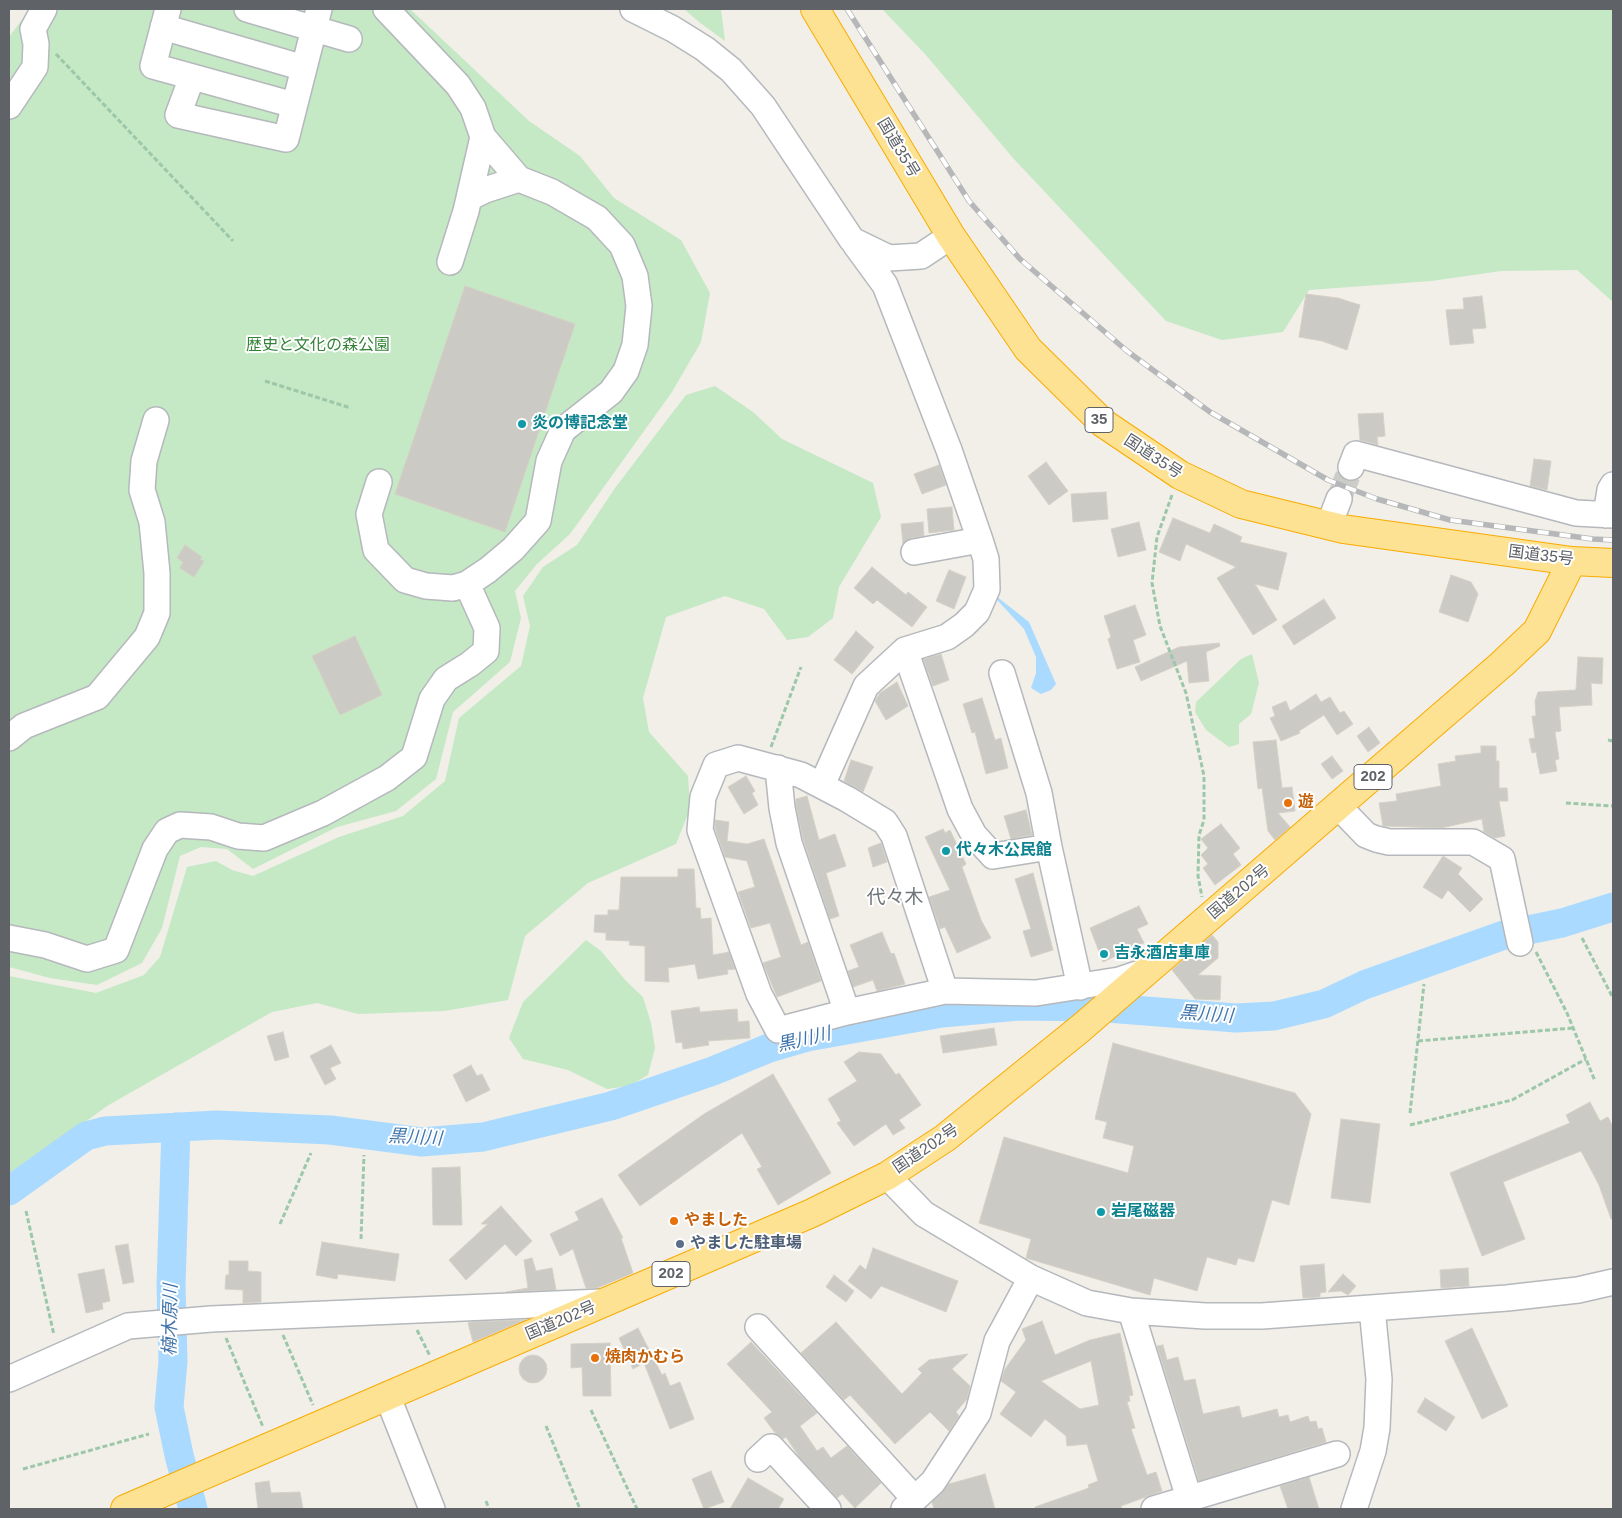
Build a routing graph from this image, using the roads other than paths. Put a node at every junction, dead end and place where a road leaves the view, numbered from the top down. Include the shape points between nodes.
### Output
1 (44, 9) edge
2 (247, 9) edge
3 (386, 9) edge
4 (633, 9) edge
5 (815, 9) edge
6 (166, 18) edge
7 (316, 19) edge
8 (349, 39) dead end
9 (304, 68) junction
10 (192, 76) junction
11 (294, 105) junction
12 (9, 106) edge
13 (482, 137) junction
14 (518, 179) junction
15 (469, 198) junction
16 (951, 236) junction
17 (852, 240) junction
18 (450, 262) dead end
19 (156, 420) dead end
20 (1351, 467) tunnel mouth
21 (379, 482) dead end
22 (1613, 485) edge
23 (1339, 499) tunnel mouth
24 (1609, 515) edge
25 (1329, 525) junction
26 (980, 540) junction
27 (914, 552) dead end
28 (1572, 561) junction
29 (1613, 563) edge
30 (467, 584) junction
31 (905, 650) junction
32 (1002, 673) dead end
33 (9, 738) edge
34 (773, 761) junction
35 (822, 785) junction
36 (1339, 807) junction
37 (1049, 847) junction
38 (9, 938) edge
39 (1528, 946) road end
40 (1146, 971) junction
41 (1080, 987) junction
42 (945, 991) junction
43 (847, 1012) junction
44 (887, 1176) junction
45 (1031, 1278) junction
46 (1612, 1286) edge
47 (606, 1302) junction
48 (1372, 1308) junction
49 (1132, 1311) junction
50 (758, 1327) dead end
51 (9, 1379) edge
52 (387, 1395) junction
53 (1337, 1454) dead end
54 (758, 1458) dead end
55 (1189, 1498) junction
56 (909, 1504) edge
57 (125, 1509) edge
58 (432, 1509) edge
59 (828, 1509) edge
60 (1154, 1509) edge
61 (1354, 1509) edge

1 - 12 street via 34,29 35,67
2 - 7 street
3 - 13 street via 458,85 473,108
4 - 17 street via 706,49 731,70 763,106
5 - 16 highway, 国道35号 / 35
6 - 9 street
6 - 10 street via 153,66
7 - 8 street
7 - 9 street
9 - 11 street
10 - 11 street
10 - 11 street via 178,115 286,139
13 - 14 street
13 - 15 street
14 - 15 street
14 - 30 street via 552,192 597,218 622,245 635,276 639,306 634,345 626,371 611,392 564,430 549,460 538,521 507,554
15 - 18 street
16 - 17 street via 921,256 890,258
16 - 25 highway, 国道35号 / 35 via 1028,349 1102,423 1180,476 1241,504
17 - 26 street via 885,285
19 - 33 street via 144,461 142,490 152,522 157,572 157,613 148,637 97,697 24,726
20 - 24 street via 1356,454 1576,513
21 - 30 street via 369,514 376,550 388,564 406,580 426,586 453,588
22 - 24 street
23 - 25 street
25 - 28 highway, 国道35号 / 35
26 - 27 street
26 - 31 street via 986,559 986,589 977,612 947,637
28 - 29 highway, 国道35号 / 35
28 - 36 highway, 国道202号 / 202 via 1537,631
30 - 38 street via 488,628 486,651 446,679 432,699 414,756 387,778 324,814 264,838 180,825 167,831 154,849 116,950 87,959 45,945
31 - 35 street via 866,686
31 - 37 street via 960,809 974,835 993,856
32 - 37 street via 1039,793
34 - 35 street
34 - 43 street via 788,843
34 - 43 street via 738,758 716,765 703,797 700,830 759,994 778,1030
35 - 42 street via 885,822 894,836
36 - 39 street via 1366,835 1376,839 1389,842 1473,842 1502,859
36 - 40 highway, 国道202号 / 202
37 - 41 street
40 - 41 street
40 - 44 highway, 国道202号 / 202 via 946,1138
41 - 42 street via 1036,993
42 - 43 street
44 - 45 street via 924,1214
44 - 47 highway, 国道202号 / 202 via 812,1214
45 - 49 street via 1087,1303
45 - 56 street via 997,1341 978,1413 933,1482
46 - 48 street
47 - 51 street via 218,1327 128,1326
47 - 52 highway, 国道202号 / 202
48 - 49 street via 1262,1316
48 - 61 street via 1379,1378 1377,1428
49 - 55 street
50 - 56 street
52 - 57 highway, 国道202号 / 202
52 - 58 street
53 - 55 street
54 - 59 street via 770,1448
55 - 60 street

